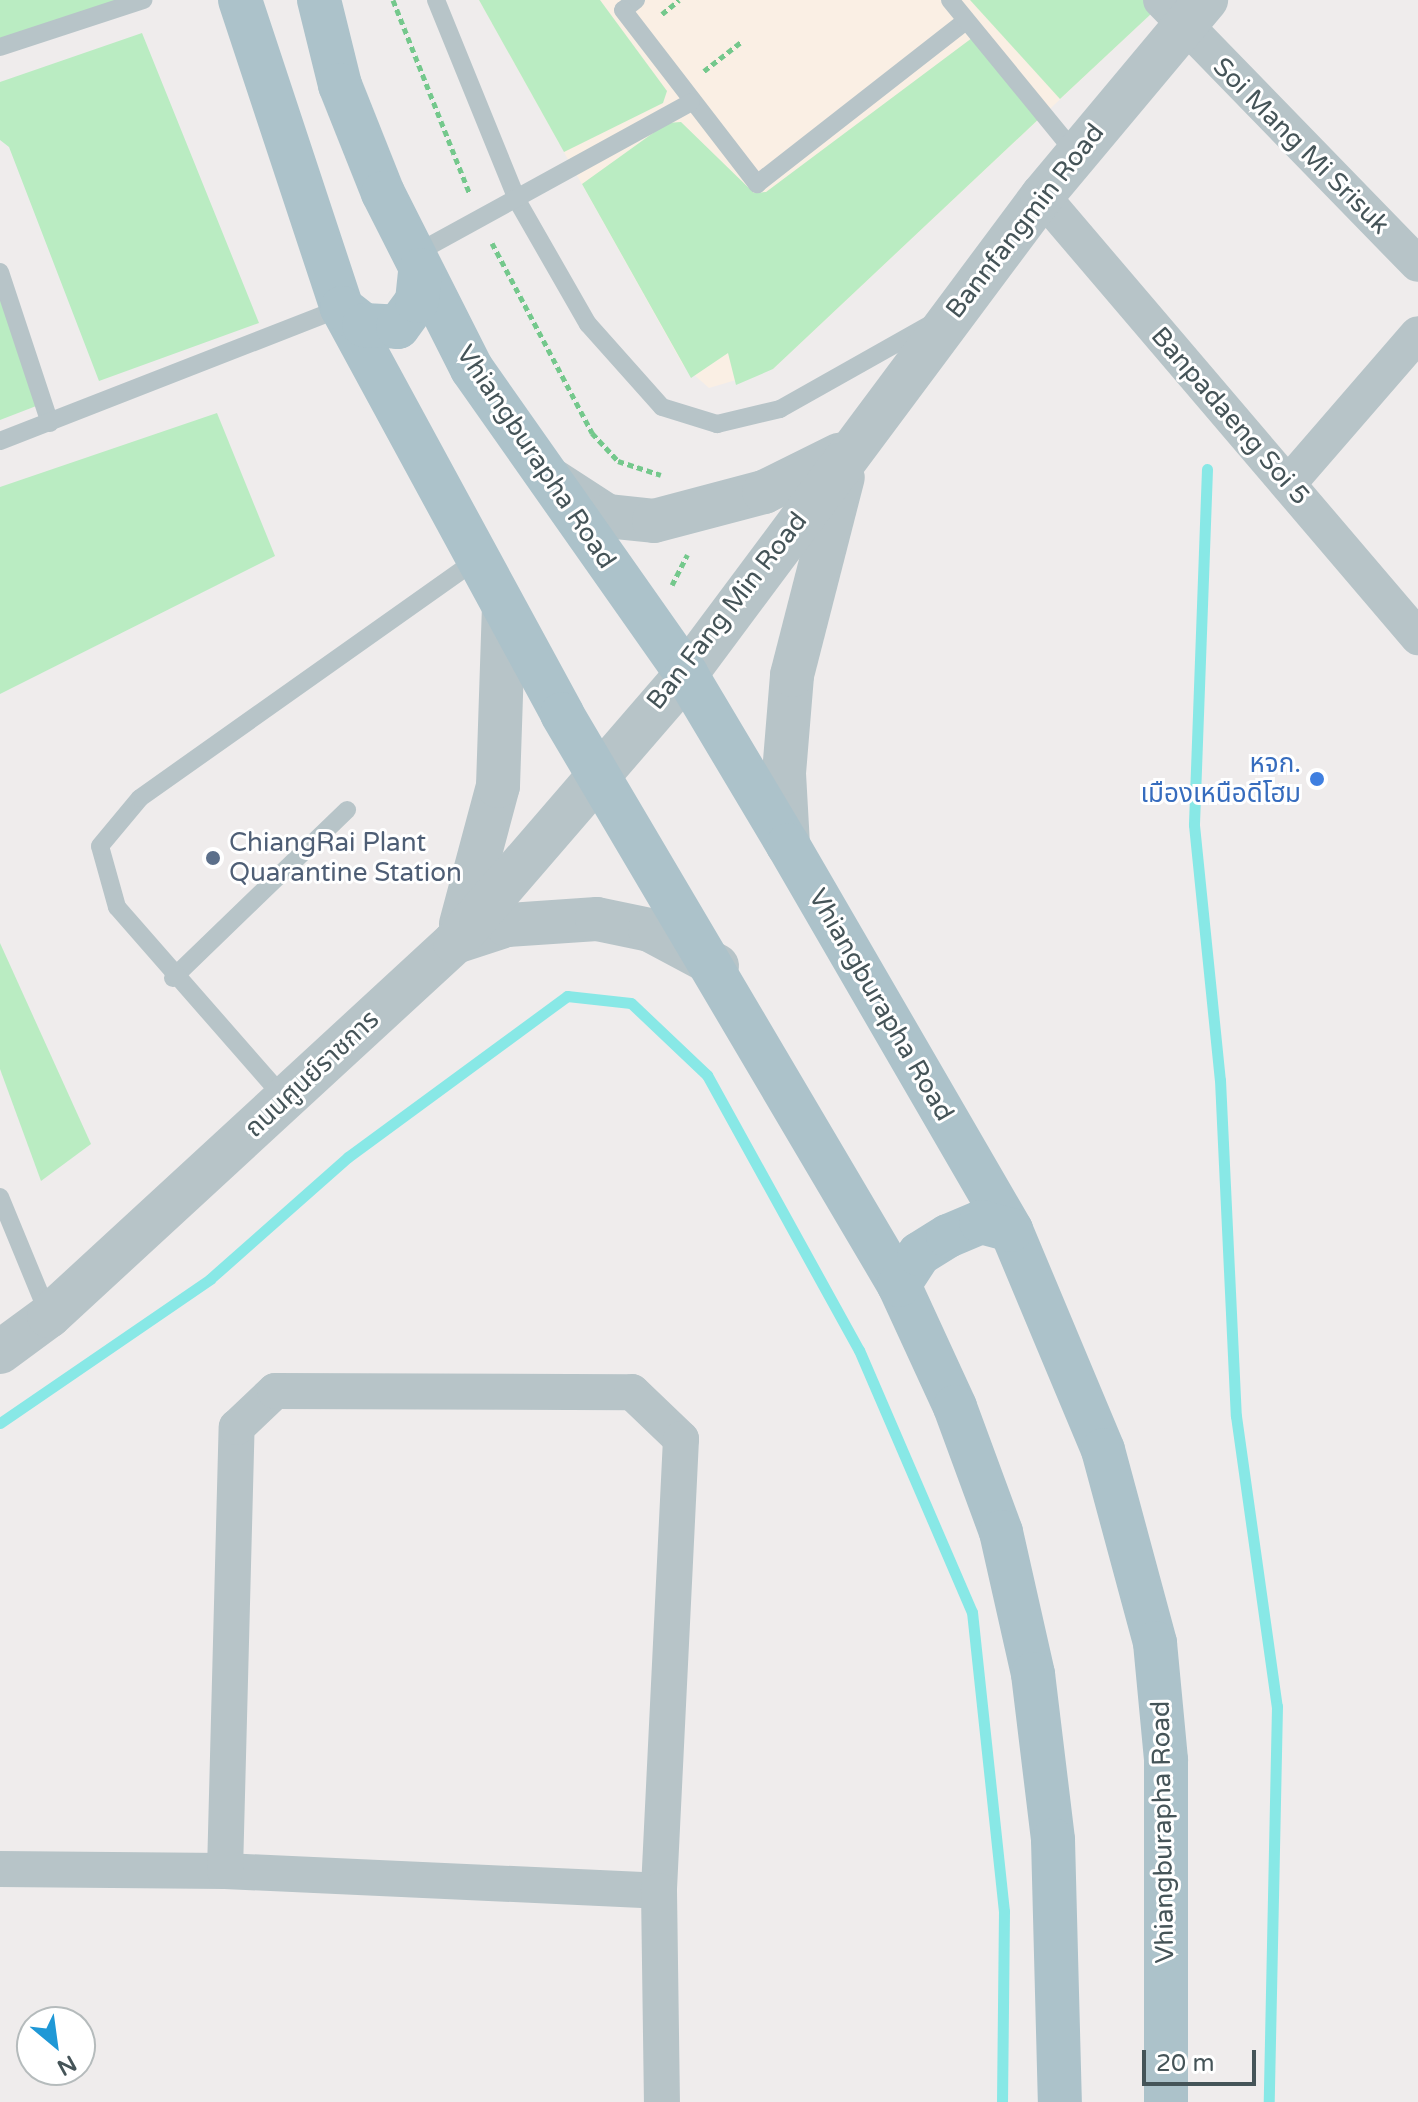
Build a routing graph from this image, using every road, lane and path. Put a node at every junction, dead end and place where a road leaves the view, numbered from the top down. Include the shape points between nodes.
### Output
1 (143, 0) edge
2 (240, 0) edge
3 (319, 0) edge
4 (436, 0) edge
5 (636, 0) edge
6 (950, 0) edge
7 (1183, 9) edge
8 (966, 21) junction
9 (741, 42) dead end
10 (0, 47) edge
11 (686, 95) junction
12 (1076, 154) junction
13 (1042, 196) junction
14 (518, 202) junction
15 (416, 262) junction
16 (1418, 264) edge
17 (0, 272) edge
18 (342, 308) junction
19 (955, 310) junction
20 (1418, 334) edge
21 (50, 423) junction
22 (0, 441) edge
23 (851, 447) junction
24 (550, 479) junction
25 (1288, 484) junction
26 (709, 512) junction
27 (477, 559) junction
28 (504, 609) junction
29 (652, 625) junction
30 (1418, 637) edge
31 (686, 674) junction
32 (596, 770) junction
33 (347, 810) dead end
34 (788, 845) junction
35 (455, 942) junction
36 (717, 966) junction
37 (173, 978) junction
38 (285, 1099) junction
39 (0, 1197) edge
40 (1011, 1230) junction
41 (899, 1285) junction
42 (49, 1316) junction
43 (0, 1352) edge
44 (0, 1869) edge
45 (225, 1871) junction
46 (659, 1891) junction
47 (662, 2102) edge
48 (1060, 2102) edge
49 (1166, 2102) edge

1 - 10 lane
2 - 18 main road
3 - 15 main road, Vhiangburapha Road via 340,85
4 - 14 lane
5 - 11 lane via 623,10
6 - 8 lane
7 - 12 street, Bannfangmin Road
7 - 16 street, Soi Mang Mi Srisuk
8 - 11 lane via 757,184
8 - 12 lane
9 - 11 path
11 - 14 lane
12 - 13 street, Bannfangmin Road
13 - 19 street, Bannfangmin Road
13 - 25 street, Banpadaeng Soi 5
14 - 15 lane
14 - 19 lane via 609,348 662,407 717,424 780,409
15 - 18 main road via 417,301 398,327 364,325
15 - 24 main road, Vhiangburapha Road via 472,369
17 - 21 lane
18 - 21 lane
18 - 27 main road
19 - 23 street, Bannfangmin Road
20 - 25 street
21 - 22 lane
23 - 26 street via 798,480
23 - 31 street, Ban Fang Min Road
23 - 34 street via 792,675 784,773
24 - 26 street via 607,516 654,521
24 - 29 main road, Vhiangburapha Road
25 - 30 street, Banpadaeng Soi 5
26 - 29 path
27 - 28 main road
27 - 37 lane via 113,822 100,846 104,876 117,907
28 - 32 main road
28 - 35 street via 498,786
29 - 31 main road, Vhiangburapha Road
31 - 32 street, Ban Fang Min Road
31 - 34 main road, Vhiangburapha Road
32 - 35 street, ถนนศูนย์ราชการ
32 - 36 main road
33 - 37 lane
34 - 40 main road, Vhiangburapha Road
35 - 36 street via 507,925 597,919 650,930
35 - 38 street, ถนนศูนย์ราชการ
36 - 41 main road
37 - 38 lane
38 - 42 street, ถนนศูนย์ราชการ
39 - 42 lane
40 - 41 main road via 981,1222 948,1236 919,1254
40 - 49 main road, Vhiangburapha Road via 1103,1450 1155,1643 1166,1760
41 - 48 main road via 1001,1532 1033,1674 1053,1840
42 - 43 street, ถนนศูนย์ราชการ
44 - 45 street
45 - 46 street
45 - 46 street via 237,1427 275,1391 632,1392 681,1439
46 - 47 street

